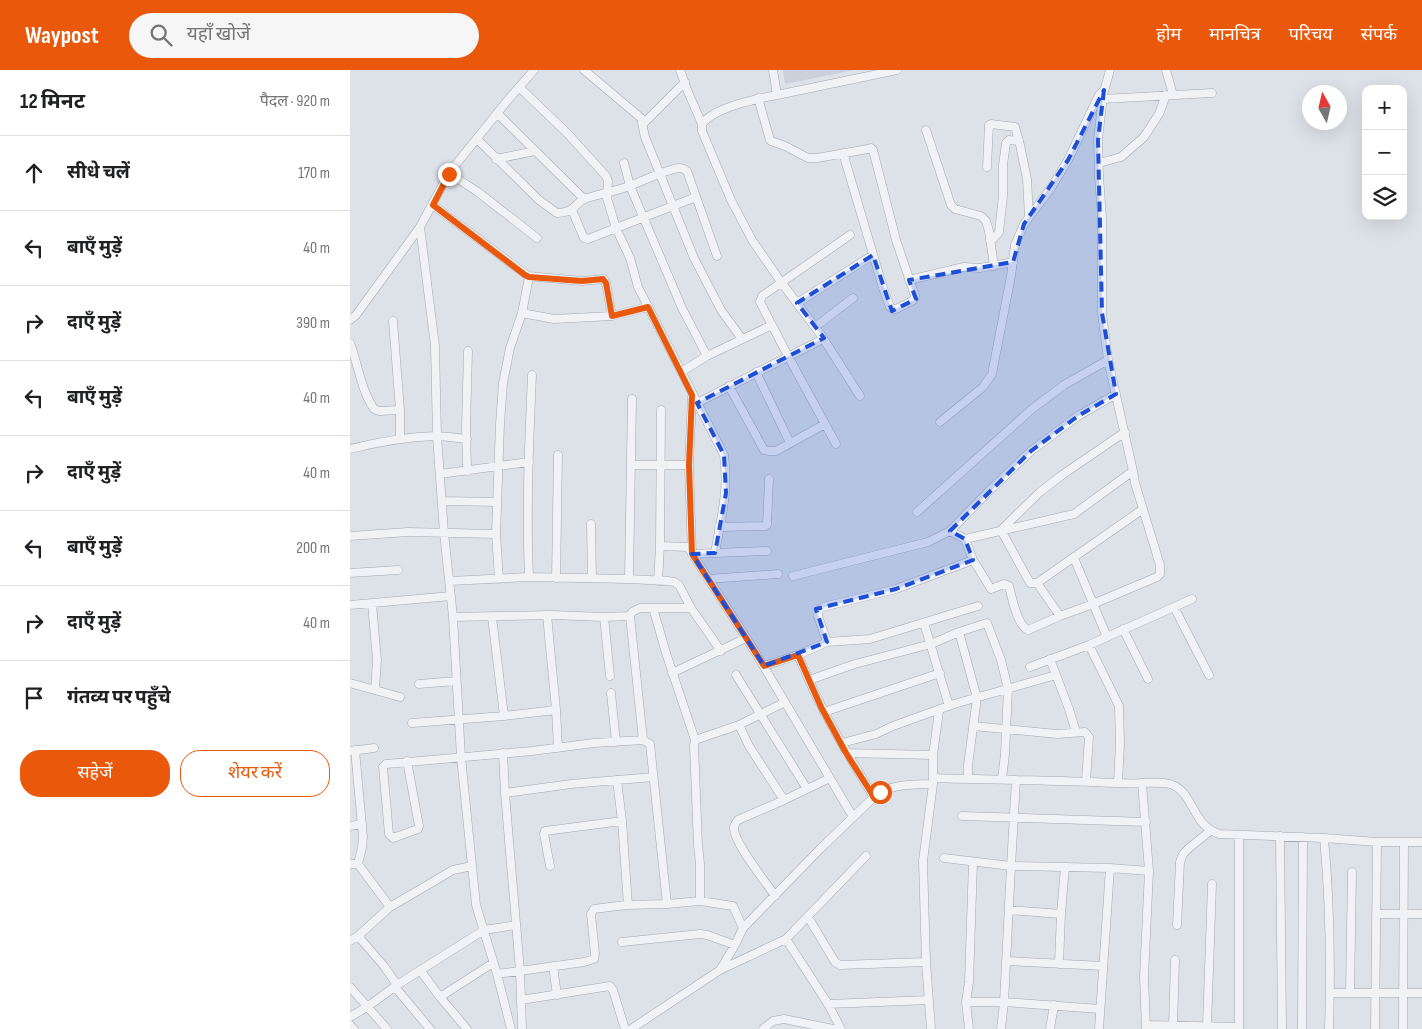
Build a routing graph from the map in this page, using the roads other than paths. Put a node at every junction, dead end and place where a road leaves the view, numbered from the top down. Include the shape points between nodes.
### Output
1 (584, 70) edge
2 (680, 70) edge
3 (773, 70) edge
4 (897, 70) edge
5 (1110, 70) edge
6 (1166, 70) edge
7 (533, 71) edge
8 (685, 82) junction
9 (519, 87) junction
10 (1104, 90) junction
11 (1212, 93) dead end
12 (777, 95) junction
13 (1169, 95) junction
14 (758, 98) junction
15 (1103, 99) junction
16 (497, 113) junction
17 (643, 124) junction
18 (702, 124) junction
19 (926, 130) dead end
20 (477, 139) junction
21 (1019, 140) junction
22 (535, 151) junction
23 (843, 153) junction
24 (496, 159) junction
25 (624, 163) dead end
26 (1099, 163) junction
27 (987, 167) dead end
28 (449, 174) junction
29 (660, 174) junction
30 (630, 186) junction
31 (606, 192) junction
32 (696, 198) junction
33 (584, 199) junction
34 (433, 205) junction
35 (673, 206) junction
36 (572, 210) junction
37 (1029, 216) junction
38 (643, 218) junction
39 (420, 227) junction
40 (616, 228) junction
41 (850, 235) dead end
42 (537, 238) dead end
43 (990, 240) junction
44 (873, 255) junction
45 (717, 256) dead end
46 (1013, 262) junction
47 (994, 266) junction
48 (529, 277) junction
49 (909, 280) junction
50 (781, 282) junction
51 (853, 298) dead end
52 (797, 303) junction
53 (648, 307) junction
54 (522, 313) junction
55 (612, 316) junction
56 (350, 319) edge
57 (393, 321) dead end
58 (772, 325) junction
59 (815, 327) junction
60 (742, 339) junction
61 (824, 339) junction
62 (350, 343) edge
63 (468, 351) dead end
64 (707, 356) junction
65 (788, 356) junction
66 (1108, 360) junction
67 (681, 372) junction
68 (756, 372) junction
69 (532, 376) dead end
70 (729, 386) junction
71 (1116, 394) junction
72 (692, 395) junction
73 (860, 396) dead end
74 (632, 399) dead end
75 (697, 403) junction
76 (400, 410) junction
77 (661, 410) dead end
78 (940, 422) dead end
79 (825, 424) junction
80 (1125, 432) junction
81 (437, 436) junction
82 (400, 439) junction
83 (466, 439) junction
84 (790, 443) junction
85 (836, 444) dead end
86 (350, 449) edge
87 (558, 455) dead end
88 (529, 462) junction
89 (661, 464) junction
90 (631, 465) junction
91 (689, 465) junction
92 (498, 466) junction
93 (467, 471) junction
94 (1133, 471) junction
95 (440, 474) junction
96 (769, 479) dead end
97 (443, 501) junction
98 (497, 502) junction
99 (1143, 509) junction
100 (917, 512) dead end
101 (591, 524) dead end
102 (719, 527) junction
103 (1001, 530) junction
104 (950, 531) junction
105 (444, 533) junction
106 (496, 534) junction
107 (350, 536) edge
108 (965, 539) junction
109 (660, 546) junction
110 (767, 552) dead end
111 (715, 553) junction
112 (692, 554) junction
113 (1074, 558) junction
114 (973, 560) junction
115 (398, 570) dead end
116 (350, 573) edge
117 (778, 574) dead end
118 (793, 576) dead end
119 (529, 577) junction
120 (556, 578) junction
121 (592, 578) junction
122 (499, 579) junction
123 (630, 579) junction
124 (708, 579) junction
125 (450, 581) junction
126 (658, 581) junction
127 (1037, 583) junction
128 (451, 596) junction
129 (1192, 599) dead end
130 (372, 604) junction
131 (1093, 604) junction
132 (350, 605) edge
133 (978, 606) dead end
134 (1174, 606) junction
135 (653, 608) junction
136 (691, 608) junction
137 (548, 615) junction
138 (492, 616) junction
139 (630, 616) junction
140 (1060, 616) junction
141 (453, 617) junction
142 (604, 617) junction
143 (924, 623) junction
144 (1123, 629) junction
145 (959, 632) junction
146 (1106, 637) junction
147 (746, 638) junction
148 (827, 642) junction
149 (931, 644) junction
150 (1089, 645) junction
151 (721, 651) junction
152 (798, 655) junction
153 (1050, 659) junction
154 (764, 666) junction
155 (1030, 667) dead end
156 (672, 673) junction
157 (940, 673) junction
158 (736, 675) dead end
159 (1056, 675) junction
160 (1209, 675) dead end
161 (610, 676) dead end
162 (1148, 679) dead end
163 (809, 680) junction
164 (456, 681) junction
165 (350, 684) edge
166 (419, 684) dead end
167 (1008, 689) junction
168 (375, 690) junction
169 (611, 693) dead end
170 (400, 697) dead end
171 (977, 698) junction
172 (785, 702) junction
173 (950, 706) junction
174 (556, 710) junction
175 (939, 711) junction
176 (824, 712) junction
177 (760, 714) junction
178 (504, 716) junction
179 (459, 720) junction
180 (412, 723) dead end
181 (739, 725) junction
182 (972, 726) junction
183 (1006, 729) junction
184 (1076, 732) junction
185 (643, 740) junction
186 (695, 740) junction
187 (616, 742) junction
188 (842, 743) junction
189 (374, 748) dead end
190 (558, 748) junction
191 (353, 751) edge
192 (503, 753) junction
193 (846, 753) junction
194 (933, 755) junction
195 (461, 757) junction
196 (407, 762) junction
197 (653, 777) junction
198 (830, 778) junction
199 (968, 779) junction
200 (1002, 779) junction
201 (617, 780) junction
202 (1016, 780) junction
203 (933, 781) junction
204 (1086, 782) junction
205 (1118, 783) junction
206 (1142, 783) junction
207 (807, 789) junction
208 (505, 793) junction
209 (874, 797) junction
210 (784, 800) junction
211 (962, 816) dead end
212 (853, 817) junction
213 (1015, 817) junction
214 (622, 821) junction
215 (1146, 822) junction
216 (362, 824) junction
217 (350, 826) edge
218 (1210, 830) junction
219 (1240, 835) junction
220 (1280, 836) junction
221 (1303, 837) junction
222 (1324, 838) junction
223 (1377, 842) junction
224 (1404, 842) junction
225 (1422, 842) edge
226 (866, 856) dead end
227 (944, 858) dead end
228 (974, 862) junction
229 (354, 864) edge
230 (472, 866) junction
231 (550, 866) dead end
232 (1011, 866) junction
233 (1065, 867) junction
234 (1110, 868) junction
235 (1149, 871) junction
236 (1352, 872) dead end
237 (1212, 884) dead end
238 (775, 896) junction
239 (700, 901) junction
240 (666, 904) junction
241 (628, 905) junction
242 (390, 908) junction
243 (1008, 910) junction
244 (1061, 914) junction
245 (1376, 914) junction
246 (1403, 914) junction
247 (1422, 914) edge
248 (808, 917) junction
249 (516, 925) junction
250 (1177, 925) dead end
251 (743, 928) junction
252 (484, 930) junction
253 (358, 936) junction
254 (786, 939) junction
255 (350, 941) edge
256 (622, 942) dead end
257 (735, 945) junction
258 (1175, 960) dead end
259 (1006, 961) junction
260 (926, 962) junction
261 (493, 963) junction
262 (1059, 964) junction
263 (553, 966) junction
264 (1103, 966) junction
265 (420, 970) junction
266 (720, 970) junction
267 (520, 971) junction
268 (497, 974) junction
269 (396, 986) junction
270 (350, 987) edge
271 (1330, 993) junction
272 (1403, 993) junction
273 (1422, 993) edge
274 (1350, 994) junction
275 (1375, 994) junction
276 (557, 995) junction
277 (440, 997) junction
278 (521, 1000) junction
279 (929, 1000) junction
280 (966, 1002) junction
281 (1004, 1002) junction
282 (828, 1004) junction
283 (1054, 1005) junction
284 (367, 1007) junction
285 (1100, 1008) junction
286 (350, 1017) edge
287 (350, 1025) edge
288 (1173, 1025) junction
289 (1207, 1026) junction
290 (1147, 1027) edge
291 (1239, 1028) edge
292 (354, 1029) edge
293 (387, 1029) edge
294 (430, 1029) edge
295 (467, 1029) edge
296 (511, 1029) edge
297 (522, 1029) edge
298 (625, 1029) edge
299 (631, 1029) edge
300 (764, 1029) edge
301 (833, 1029) edge
302 (841, 1029) edge
303 (931, 1029) edge
304 (969, 1029) edge
305 (1001, 1029) edge
306 (1050, 1029) edge
307 (1099, 1029) edge
308 (1282, 1029) edge
309 (1302, 1029) edge
310 (1329, 1029) edge
311 (1375, 1029) edge
312 (1403, 1029) edge

1 - 17 street via 634,111
2 - 8 street
3 - 12 street
4 - 12 street
5 - 10 street
6 - 13 street
7 - 9 street
8 - 17 street
8 - 18 street
9 - 16 street
9 - 31 street via 606,176
10 - 15 street
10 - 37 street via 1068,160
11 - 13 street
12 - 14 street
13 - 15 street
13 - 26 street via 1144,137 1121,157
14 - 18 street via 726,108
14 - 23 street via 771,141 808,158
15 - 26 street
16 - 20 street
16 - 22 street
17 - 29 street
18 - 50 street via 730,200
19 - 43 street via 951,205 984,218
20 - 24 street
20 - 28 street
21 - 27 street via 1015,127 988,125
21 - 37 street via 1027,179
21 - 43 street via 1006,143 999,232
22 - 24 street
22 - 33 street
23 - 44 street
23 - 49 street via 872,148
24 - 36 street via 548,207 557,213
25 - 30 street
26 - 66 street via 1102,313
28 - 34 street
28 - 42 street
29 - 30 street
29 - 32 street via 684,168
29 - 35 street
30 - 31 street
30 - 38 street
31 - 33 street
31 - 40 street
32 - 35 street
32 - 45 street
33 - 36 street
34 - 39 street
34 - 48 street
35 - 38 street
35 - 60 street via 694,258 721,310
36 - 40 street via 584,238
37 - 46 street via 1015,245
38 - 40 street
38 - 64 street
39 - 56 street
39 - 81 street via 435,346
40 - 53 street
41 - 50 street
43 - 47 street
44 - 49 street via 892,309 914,299
44 - 52 street
46 - 47 street
46 - 78 street via 992,374 983,387
47 - 49 street via 964,267
48 - 54 street
48 - 55 street via 582,281 603,279
50 - 52 street
50 - 58 street via 762,296 760,302
51 - 59 street
52 - 59 street
53 - 55 street
53 - 67 street
54 - 55 street via 554,319
54 - 92 street via 503,383
57 - 76 street
58 - 60 street
58 - 65 street
59 - 61 street
60 - 64 street
61 - 65 street
61 - 73 street
62 - 76 street via 374,409
63 - 83 street
64 - 67 street
65 - 68 street
65 - 79 street
66 - 71 street
66 - 100 street via 1064,385 1032,409
67 - 72 street
68 - 70 street
68 - 84 street
69 - 88 street
70 - 75 street
70 - 84 street via 762,448 776,451
71 - 80 street
71 - 104 street via 1078,416 1031,451
72 - 75 street
72 - 91 street
74 - 90 street
75 - 102 street via 724,455 726,493
76 - 82 street
77 - 89 street
79 - 84 street
79 - 85 street
80 - 94 street
80 - 103 street via 1040,492
81 - 82 street
81 - 83 street
81 - 95 street
82 - 86 street
83 - 93 street
87 - 120 street
88 - 92 street
88 - 119 street
89 - 90 street
89 - 91 street
89 - 109 street
90 - 123 street
91 - 112 street
92 - 93 street
92 - 98 street
93 - 95 street
94 - 99 street
94 - 103 street via 1074,514
95 - 97 street
96 - 102 street via 766,526
97 - 98 street
97 - 105 street
98 - 106 street
99 - 113 street
99 - 131 street via 1160,574
101 - 121 street
102 - 111 street
103 - 108 street
103 - 127 street via 1030,583
104 - 108 street
104 - 118 street via 928,542
105 - 106 street
105 - 107 street
105 - 125 street
106 - 122 street
108 - 114 street
109 - 112 street via 688,547
109 - 126 street
110 - 111 street
111 - 112 street
112 - 124 street
113 - 127 street
113 - 131 street
114 - 140 street via 991,589 1004,584 1008,586 1020,622 1026,629
114 - 148 street via 896,589 823,607 818,616
115 - 116 street
117 - 124 street
119 - 120 street
119 - 122 street
120 - 121 street
121 - 123 street
122 - 125 street
123 - 126 street
124 - 147 street
125 - 128 street
126 - 136 street via 679,585
127 - 140 street
128 - 130 street
128 - 141 street
129 - 134 street
130 - 132 street
130 - 168 street
131 - 140 street
131 - 146 street
133 - 143 street
134 - 144 street
134 - 160 street
135 - 136 street
135 - 139 street via 636,610
135 - 156 street
136 - 151 street
137 - 138 street
137 - 142 street
137 - 174 street
138 - 141 street
138 - 178 street
139 - 142 street
139 - 185 street
141 - 164 street
142 - 161 street
143 - 148 street via 870,640
143 - 149 street
144 - 146 street
144 - 162 street
145 - 149 street
145 - 167 street via 987,624
145 - 171 street
146 - 150 street
147 - 151 street
147 - 154 street
148 - 152 street
149 - 157 street
149 - 163 street
150 - 153 street
150 - 205 street via 1119,706
151 - 156 street
152 - 154 street
152 - 163 street
153 - 155 street
153 - 159 street
154 - 172 street
156 - 186 street
157 - 173 street
157 - 176 street
158 - 177 street
159 - 167 street
159 - 184 street
163 - 176 street
164 - 166 street
164 - 179 street
165 - 168 street
167 - 171 street
167 - 183 street
168 - 170 street
169 - 187 street
171 - 173 street
171 - 182 street
172 - 177 street
172 - 198 street
173 - 175 street
174 - 178 street
174 - 190 street
175 - 188 street
175 - 194 street
176 - 188 street
177 - 181 street
177 - 207 street
178 - 179 street
179 - 180 street
179 - 195 street
181 - 186 street
181 - 210 street
182 - 183 street
182 - 199 street
183 - 184 street via 1057,734
183 - 200 street
184 - 204 street via 1085,732 1089,737
185 - 187 street
185 - 197 street via 650,744
186 - 239 street
187 - 190 street
188 - 193 street
189 - 191 street
190 - 192 street
191 - 216 street
192 - 195 street
192 - 208 street
193 - 194 street
193 - 209 street
194 - 203 street
195 - 196 street
195 - 230 street
196 - 196 street via 383,767 392,838 414,832 419,826
197 - 201 street
197 - 240 street
198 - 207 street
198 - 212 street
199 - 200 street
199 - 203 street
200 - 202 street
201 - 208 street
201 - 214 street
202 - 204 street
202 - 213 street
203 - 209 street via 896,786
203 - 260 street via 923,861
204 - 205 street
205 - 206 street
206 - 215 street
206 - 218 street via 1171,784 1180,789 1201,822
207 - 210 street
208 - 249 street
209 - 212 street
210 - 238 street via 738,820 734,826 737,840
211 - 213 street
212 - 238 street
213 - 215 street
213 - 232 street
214 - 231 street via 545,831
214 - 241 street
215 - 235 street
216 - 217 street
216 - 229 street via 362,847
218 - 219 street
218 - 250 street via 1183,854 1180,862
219 - 220 street
219 - 291 street
220 - 221 street
220 - 308 street
221 - 222 street
221 - 309 street
222 - 223 street
222 - 271 street via 1329,888
223 - 224 street
223 - 245 street
224 - 225 street
224 - 246 street
226 - 248 street
227 - 228 street
228 - 232 street
228 - 280 street
229 - 242 street
230 - 242 street via 453,870
230 - 252 street via 476,905
232 - 233 street
232 - 243 street
233 - 234 street
233 - 244 street
234 - 235 street
234 - 264 street
235 - 290 street via 1144,977
236 - 274 street
237 - 289 street
238 - 251 street
239 - 240 street
239 - 251 street via 733,906
240 - 241 street
241 - 263 street via 593,910 594,959
242 - 253 street
243 - 244 street
243 - 259 street
244 - 262 street
245 - 246 street
245 - 275 street
246 - 247 street
246 - 272 street
248 - 254 street
248 - 260 street via 840,966
249 - 252 street
249 - 267 street
251 - 257 street
252 - 261 street
252 - 265 street
253 - 255 street
253 - 269 street via 384,966
254 - 266 street
254 - 282 street
256 - 257 street via 707,934
257 - 266 street
258 - 288 street
259 - 262 street
259 - 281 street
260 - 279 street
261 - 268 street
261 - 277 street
262 - 264 street
263 - 267 street
263 - 276 street
264 - 285 street
265 - 269 street
265 - 277 street
266 - 299 street
267 - 268 street
267 - 278 street
268 - 296 street
269 - 284 street
269 - 294 street
270 - 284 street
271 - 274 street
271 - 310 street
272 - 273 street
272 - 275 street
272 - 312 street
274 - 275 street
275 - 311 street
276 - 278 street
276 - 298 street via 610,986
277 - 295 street
278 - 297 street
279 - 282 street
279 - 303 street
280 - 281 street
280 - 304 street
281 - 283 street
281 - 305 street
282 - 302 street
283 - 285 street
283 - 306 street
284 - 286 street
284 - 293 street
285 - 307 street
287 - 292 street
288 - 289 street
288 - 290 street
289 - 291 street
300 - 301 street via 773,1021 784,1019

